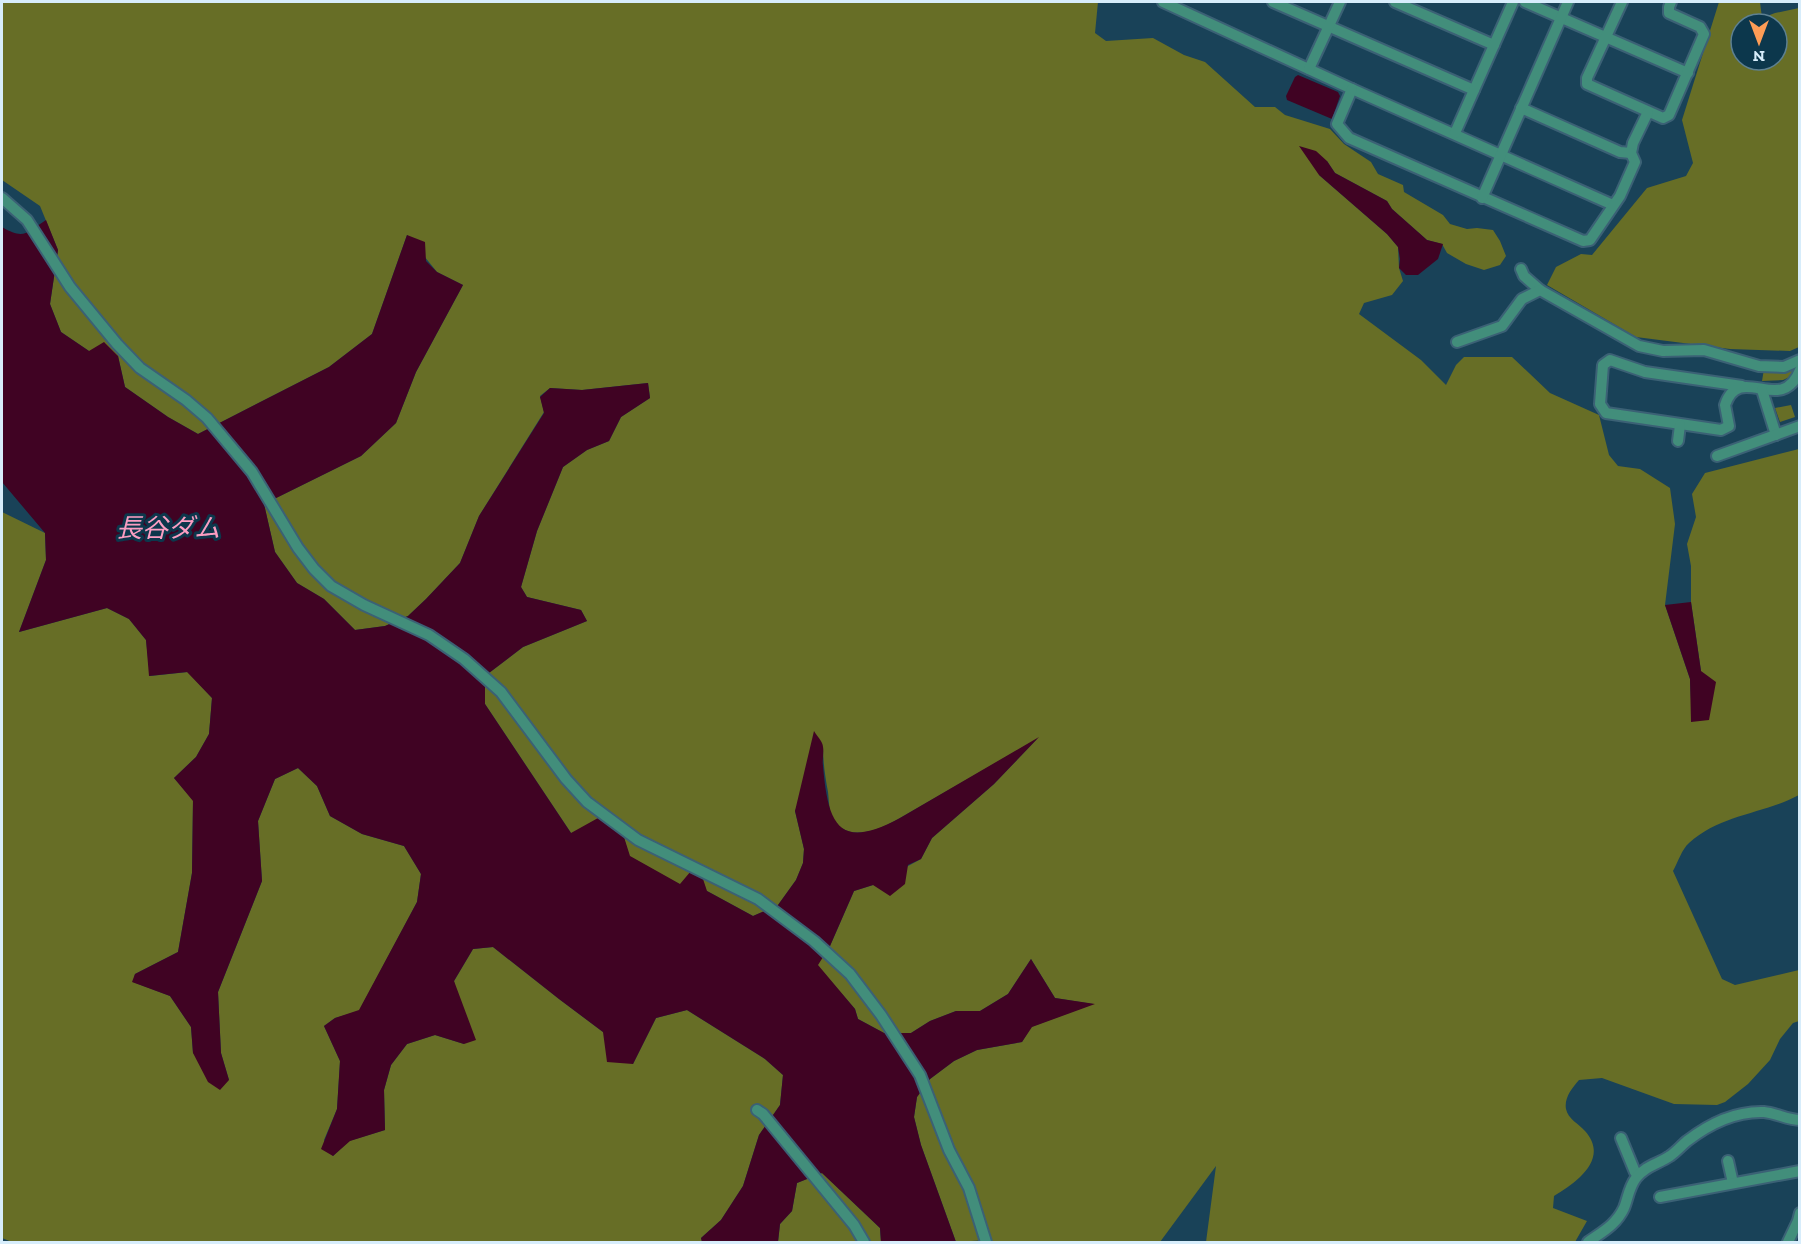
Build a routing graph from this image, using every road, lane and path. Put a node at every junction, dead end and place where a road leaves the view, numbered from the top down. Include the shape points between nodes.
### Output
1 (1163, 2) edge
2 (1273, 2) edge
3 (1340, 2) edge
4 (1395, 2) edge
5 (1513, 2) edge
6 (1525, 2) edge
7 (1568, 2) edge
8 (1622, 2) edge
9 (1671, 2) edge
10 (1564, 18) junction
11 (1329, 26) junction
12 (1606, 37) junction
13 (1494, 45) junction
14 (1309, 69) junction
15 (1688, 74) junction
16 (1352, 89) junction
17 (1474, 90) junction
18 (1521, 108) junction
19 (1648, 112) junction
20 (1455, 134) junction
21 (1631, 153) junction
22 (1501, 154) junction
23 (2, 198) edge
24 (1482, 198) junction
25 (1613, 205) junction
26 (1521, 269) dead end
27 (1540, 290) junction
28 (1457, 342) dead end
29 (1800, 360) edge
30 (1798, 380) edge
31 (1742, 386) junction
32 (1762, 390) junction
33 (1680, 425) junction
34 (1800, 426) edge
35 (1776, 435) junction
36 (1678, 441) dead end
37 (1717, 456) dead end
38 (760, 1112) dead end
39 (1800, 1120) edge
40 (1621, 1138) dead end
41 (1728, 1161) dead end
42 (1800, 1171) edge
43 (1638, 1175) junction
44 (1733, 1183) junction
45 (1660, 1197) dead end
46 (1799, 1218) edge
47 (864, 1242) edge
48 (986, 1242) edge
49 (1588, 1242) edge
50 (1788, 1242) edge

1 - 14 street
2 - 11 street
3 - 11 street
4 - 13 street
5 - 13 street
6 - 10 street
7 - 10 street
8 - 12 street
9 - 15 street via 1669,14 1700,27 1704,34
10 - 12 street
10 - 18 street
11 - 14 street
11 - 17 street
12 - 15 street
12 - 19 street via 1587,84
13 - 17 street
14 - 16 street
15 - 19 street via 1669,115 1663,118
16 - 20 street
16 - 24 street via 1337,124 1349,138
17 - 20 street
18 - 21 street via 1620,152
18 - 22 street
19 - 21 street
20 - 22 street
21 - 25 street via 1635,162
22 - 24 street
22 - 25 street
23 - 48 street via 27,220 69,287 117,344 140,368 207,418 252,472 298,548 331,586 429,635 464,659 501,692 587,802 638,840 758,900 814,941 850,974 920,1075 949,1150 969,1188
24 - 25 street via 1583,242 1590,240
26 - 27 street
27 - 28 street via 1522,299 1502,326
27 - 29 street via 1639,346 1663,351 1704,350 1759,366 1784,367
30 - 32 street via 1781,390
31 - 32 street
31 - 33 street via 1727,399 1726,429
31 - 33 street via 1645,372 1610,360 1603,365 1599,404 1606,413
32 - 35 street
33 - 36 street
34 - 35 street
35 - 37 street
38 - 47 street
39 - 43 street via 1765,1112 1735,1116 1711,1125
40 - 43 street
41 - 44 street
42 - 44 street
43 - 49 street via 1619,1217
44 - 45 street
46 - 50 street

